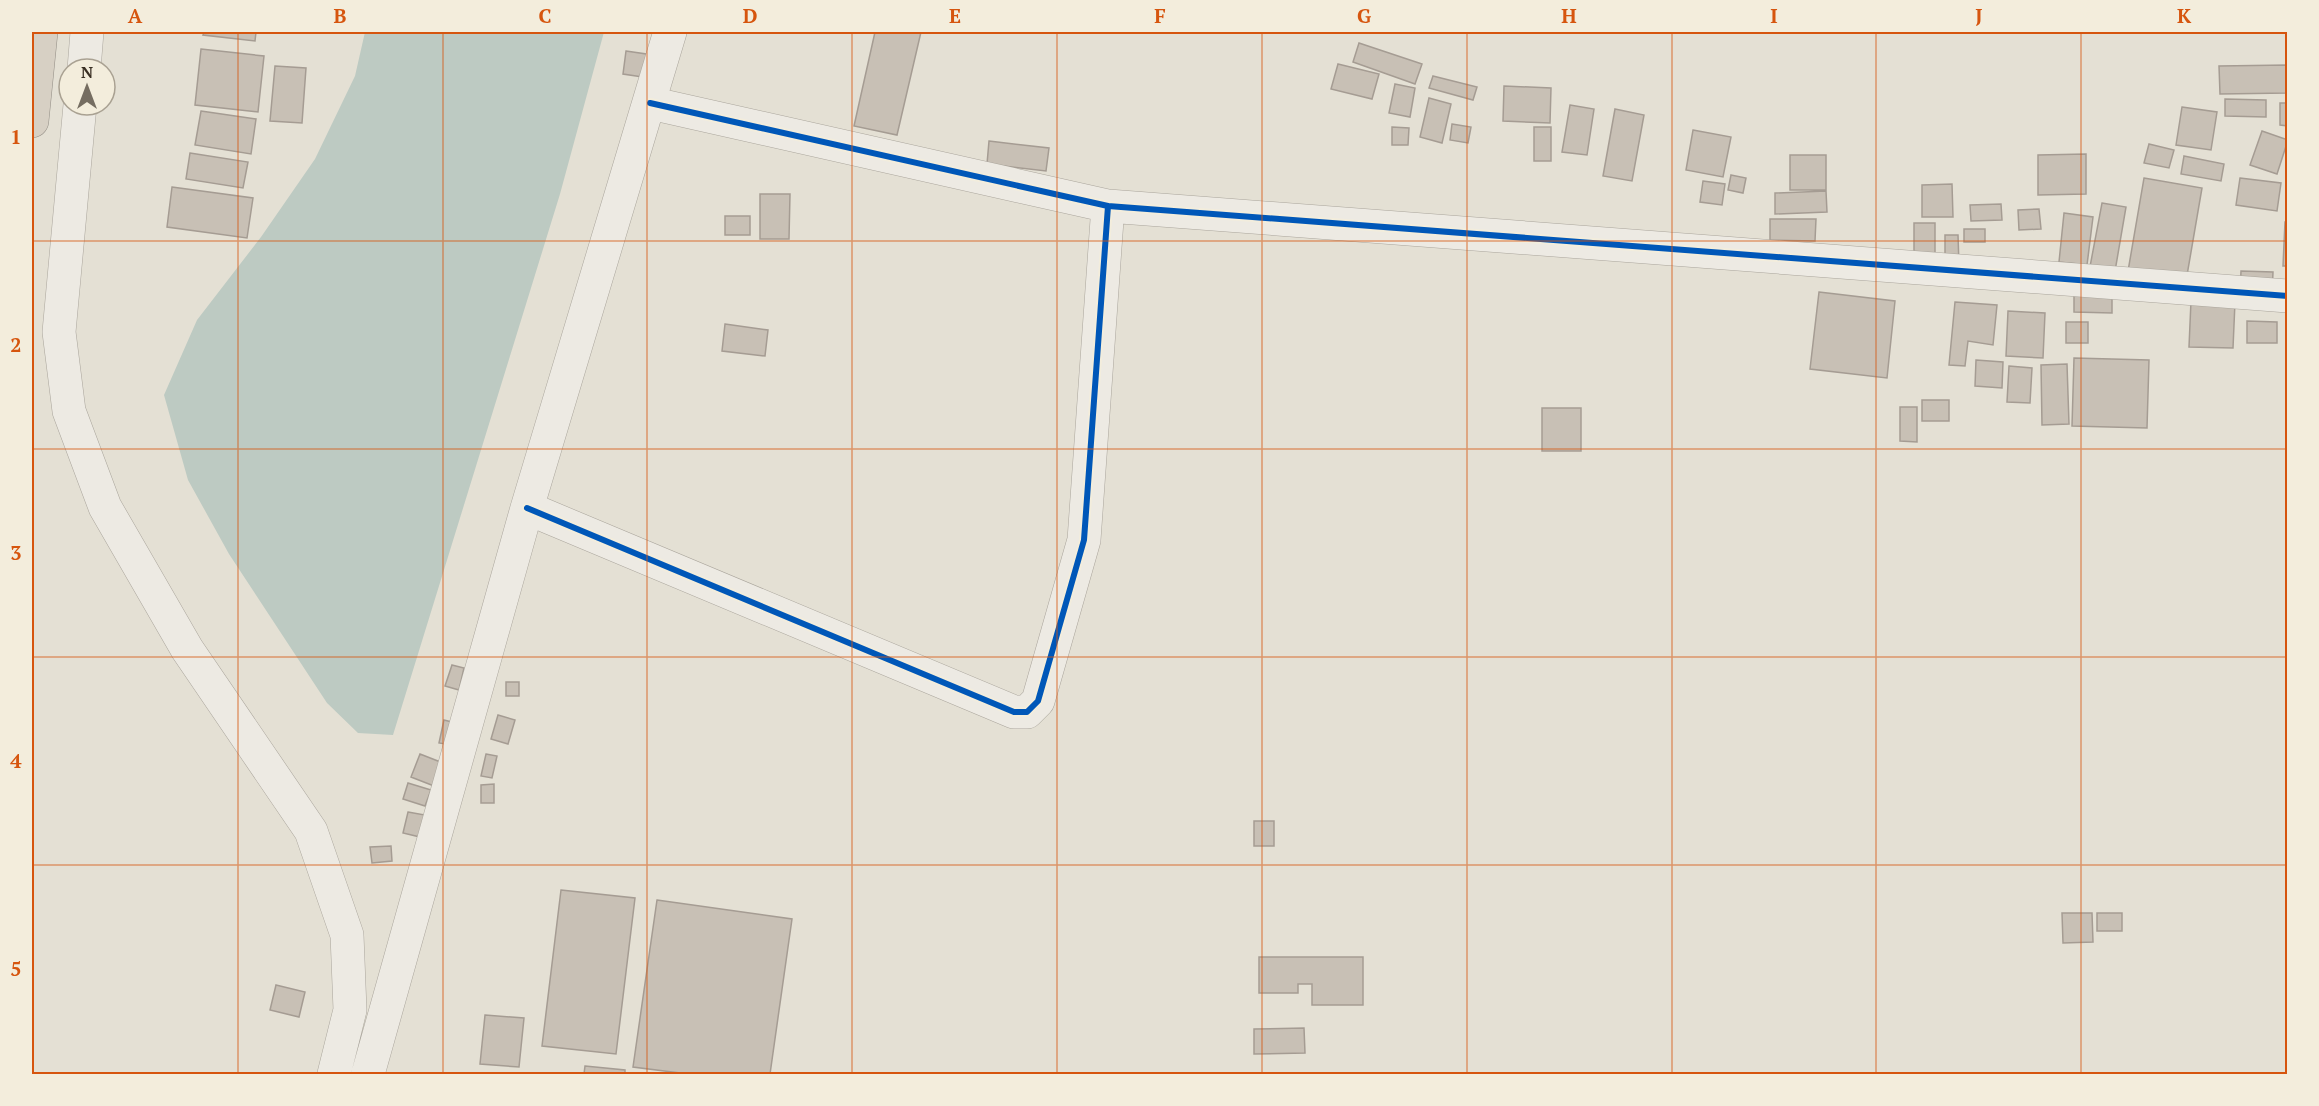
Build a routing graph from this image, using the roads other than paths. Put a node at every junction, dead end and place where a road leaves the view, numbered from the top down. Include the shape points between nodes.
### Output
1 (41, 32) edge
2 (87, 32) edge
3 (670, 32) edge
4 (85, 57) edge
5 (650, 103) junction
6 (79, 117) edge
7 (32, 121) edge
8 (1108, 206) junction
9 (2288, 296) edge
10 (527, 508) junction
11 (334, 1074) edge
12 (368, 1074) edge

1 - 7 highway
2 - 4 street
3 - 5 street
5 - 8 street
5 - 10 street
6 - 11 street via 59,332 69,411 111,518 187,649 311,831 347,935 350,1010
8 - 9 street
8 - 10 street via 1084,540 1038,702 1027,712 1014,712
10 - 12 street

